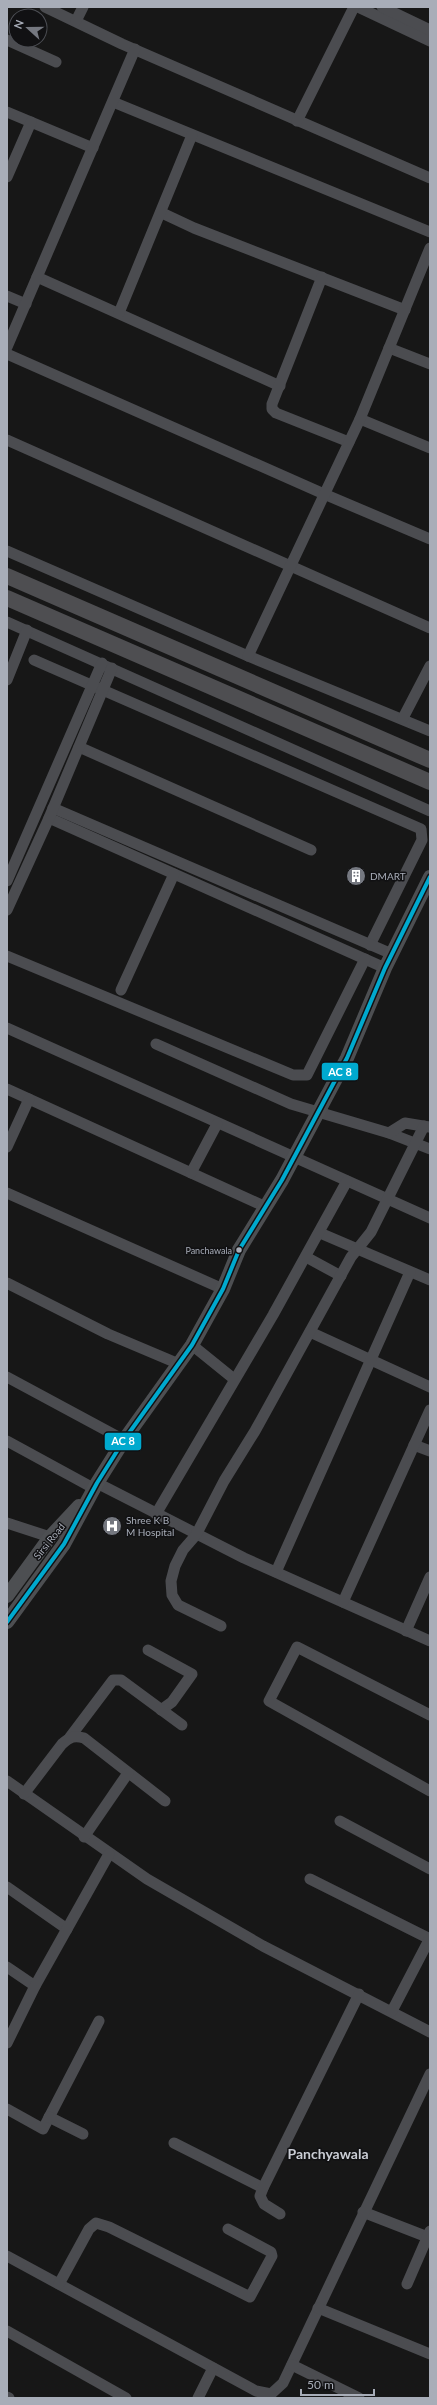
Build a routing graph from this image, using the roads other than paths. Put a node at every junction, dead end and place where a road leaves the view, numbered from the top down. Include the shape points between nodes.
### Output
1 (45, 7) edge
2 (83, 7) edge
3 (354, 7) edge
4 (358, 7) edge
5 (382, 7) edge
6 (76, 21) junction
7 (430, 30) edge
8 (7, 40) edge
9 (430, 41) edge
10 (135, 49) junction
11 (56, 62) dead end
12 (113, 102) junction
13 (7, 112) edge
14 (297, 121) junction
15 (31, 122) junction
16 (192, 135) junction
17 (93, 148) junction
18 (7, 177) edge
19 (430, 178) edge
20 (162, 213) junction
21 (430, 232) edge
22 (430, 248) edge
23 (426, 268) edge
24 (37, 277) junction
25 (322, 278) junction
26 (7, 296) edge
27 (26, 304) junction
28 (405, 310) junction
29 (120, 313) junction
30 (7, 347) edge
31 (389, 348) junction
32 (7, 354) edge
33 (430, 364) edge
34 (280, 386) junction
35 (360, 419) junction
36 (7, 440) edge
37 (349, 442) junction
38 (430, 448) edge
39 (324, 494) junction
40 (430, 538) edge
41 (7, 551) edge
42 (290, 566) junction
43 (7, 576) edge
44 (7, 598) edge
45 (7, 622) edge
46 (430, 628) edge
47 (27, 630) junction
48 (248, 656) junction
49 (34, 660) dead end
50 (107, 665) junction
51 (430, 666) edge
52 (7, 680) edge
53 (92, 686) junction
54 (102, 691) junction
55 (403, 718) junction
56 (430, 731) edge
57 (79, 747) junction
58 (430, 760) edge
59 (430, 782) edge
60 (430, 811) edge
61 (51, 813) junction
62 (311, 850) dead end
63 (174, 874) junction
64 (430, 877) edge
65 (7, 881) edge
66 (7, 910) edge
67 (370, 945) junction
68 (392, 954) junction
69 (7, 956) edge
70 (365, 959) junction
71 (385, 968) junction
72 (120, 990) dead end
73 (7, 1028) edge
74 (156, 1044) dead end
75 (7, 1090) edge
76 (29, 1099) junction
77 (317, 1111) junction
78 (217, 1124) junction
79 (427, 1126) edge
80 (389, 1133) junction
81 (416, 1143) junction
82 (7, 1147) edge
83 (430, 1149) edge
84 (293, 1157) junction
85 (191, 1173) junction
86 (347, 1181) junction
87 (7, 1193) edge
88 (387, 1199) junction
89 (266, 1207) junction
90 (430, 1218) edge
91 (320, 1233) junction
92 (357, 1249) junction
93 (306, 1257) junction
94 (410, 1272) junction
95 (342, 1276) junction
96 (430, 1280) edge
97 (7, 1283) edge
98 (223, 1289) junction
99 (310, 1332) junction
100 (192, 1345) junction
101 (371, 1360) junction
102 (179, 1364) junction
103 (7, 1377) edge
104 (234, 1379) junction
105 (430, 1387) edge
106 (430, 1410) edge
107 (124, 1440) junction
108 (7, 1442) edge
109 (414, 1445) junction
110 (430, 1451) edge
111 (96, 1486) junction
112 (156, 1514) junction
113 (7, 1522) edge
114 (196, 1535) junction
115 (50, 1538) junction
116 (276, 1572) junction
117 (430, 1577) edge
118 (7, 1596) edge
119 (343, 1602) junction
120 (7, 1622) edge
121 (221, 1626) dead end
122 (406, 1631) junction
123 (430, 1641) edge
124 (148, 1650) dead end
125 (161, 1710) junction
126 (430, 1716) edge
127 (182, 1725) dead end
128 (70, 1737) junction
129 (128, 1774) junction
130 (7, 1781) edge
131 (430, 1791) edge
132 (24, 1794) junction
133 (165, 1801) dead end
134 (340, 1820) dead end
135 (84, 1837) junction
136 (109, 1854) junction
137 (430, 1869) edge
138 (310, 1879) dead end
139 (7, 1886) edge
140 (67, 1929) junction
141 (430, 1939) edge
142 (7, 1967) edge
143 (35, 1986) junction
144 (359, 1994) junction
145 (392, 2011) junction
146 (99, 2021) dead end
147 (430, 2032) edge
148 (7, 2043) edge
149 (430, 2074) edge
150 (7, 2109) edge
151 (49, 2117) junction
152 (83, 2134) dead end
153 (174, 2143) dead end
154 (263, 2188) junction
155 (363, 2212) junction
156 (280, 2214) dead end
157 (228, 2229) dead end
158 (429, 2235) edge
159 (7, 2256) edge
160 (59, 2284) junction
161 (407, 2284) dead end
162 (318, 2308) junction
163 (7, 2331) edge
164 (430, 2354) edge
165 (292, 2365) junction
166 (213, 2368) junction
167 (266, 2396) edge
168 (126, 2398) edge
169 (198, 2398) edge
170 (359, 2398) edge

1 - 6 street
2 - 6 street
3 - 14 street
4 - 9 street
5 - 7 street
6 - 10 street
8 - 11 street
10 - 12 street
10 - 14 street
12 - 16 street
12 - 17 street
13 - 15 street
14 - 19 street
15 - 17 street
15 - 18 street
16 - 20 street
16 - 21 street
17 - 24 street
20 - 25 street
20 - 29 street
22 - 23 street
23 - 28 street
24 - 27 street
24 - 29 street
25 - 28 street
25 - 34 street
26 - 27 street
27 - 30 street
28 - 31 street
29 - 34 street
31 - 33 street
31 - 35 street
32 - 39 street
34 - 37 street via 272,404 272,409 276,413
35 - 37 street
35 - 38 street
36 - 42 street
37 - 39 street
39 - 40 street
39 - 42 street
41 - 48 street
42 - 46 street
42 - 48 street
43 - 58 highway
44 - 59 highway
45 - 47 street
47 - 50 street
47 - 52 street
48 - 55 street
49 - 53 street
50 - 53 street
50 - 54 street
50 - 60 street
51 - 55 street
53 - 54 street
53 - 65 street
54 - 57 street
54 - 67 street via 421,829 422,840
55 - 56 street
57 - 61 street
57 - 62 street
61 - 63 street
61 - 66 street
61 - 67 street
63 - 70 street
63 - 72 street
64 - 68 main road, Sirsi Road
67 - 68 street
68 - 71 main road, Sirsi Road
69 - 70 street via 302,1077 307,1075
70 - 71 street
71 - 77 main road, Sirsi Road via 347,1058
73 - 78 street
74 - 77 street via 291,1104
75 - 76 street
76 - 82 street
76 - 85 street
77 - 80 street
77 - 84 main road, Sirsi Road
78 - 84 street
78 - 85 street
79 - 80 street via 405,1123
79 - 81 street
80 - 81 street
81 - 83 street
81 - 88 street
84 - 86 street
84 - 89 main road, Sirsi Road
85 - 89 street
86 - 88 street
86 - 91 street
87 - 98 street
88 - 90 street
88 - 92 street via 371,1232
89 - 98 main road, Sirsi Road via 239,1250
91 - 92 street
91 - 93 street
92 - 94 street
92 - 95 street
93 - 95 street
93 - 104 street
94 - 96 street
94 - 101 street
95 - 99 street
97 - 102 street via 108,1334
98 - 100 main road, Sirsi Road
99 - 101 street
99 - 114 street
100 - 102 main road, Sirsi Road
100 - 104 street
101 - 105 street
101 - 116 street
102 - 107 main road, Sirsi Road
103 - 107 street
104 - 112 street
106 - 109 street
107 - 111 main road, Sirsi Road
108 - 111 street
109 - 110 street
109 - 119 street
111 - 112 street
111 - 115 main road, Sirsi Road
111 - 120 main road, Sirsi Road via 64,1544
112 - 114 street
113 - 115 street
114 - 116 street
114 - 121 street via 183,1550 175,1566 172,1595 178,1605
115 - 118 main road, Sirsi Road
116 - 119 street
117 - 122 street
119 - 122 street
122 - 123 street
124 - 125 street via 192,1674 172,1702
125 - 127 street
125 - 128 street via 121,1680 113,1680
126 - 131 street via 297,1647 269,1701
128 - 129 street via 84,1738
128 - 132 street
129 - 133 street
129 - 135 street
130 - 132 street
132 - 135 street
134 - 137 street
135 - 136 street
136 - 140 street
136 - 144 street via 263,1946
138 - 141 street
139 - 140 street
140 - 143 street
141 - 145 street
142 - 143 street
143 - 148 street
144 - 145 street
144 - 154 street
145 - 147 street
146 - 151 street
149 - 155 street
150 - 151 street via 43,2129
151 - 152 street
153 - 154 street
154 - 156 street via 260,2196 264,2204
155 - 158 street
155 - 162 street
157 - 160 street via 271,2252 272,2256 250,2297 109,2227 96,2223 90,2229
158 - 161 street
159 - 160 street
160 - 166 street
162 - 164 street
162 - 165 street
163 - 168 street
165 - 167 street via 283,2383
165 - 170 street
166 - 167 street
166 - 169 street

